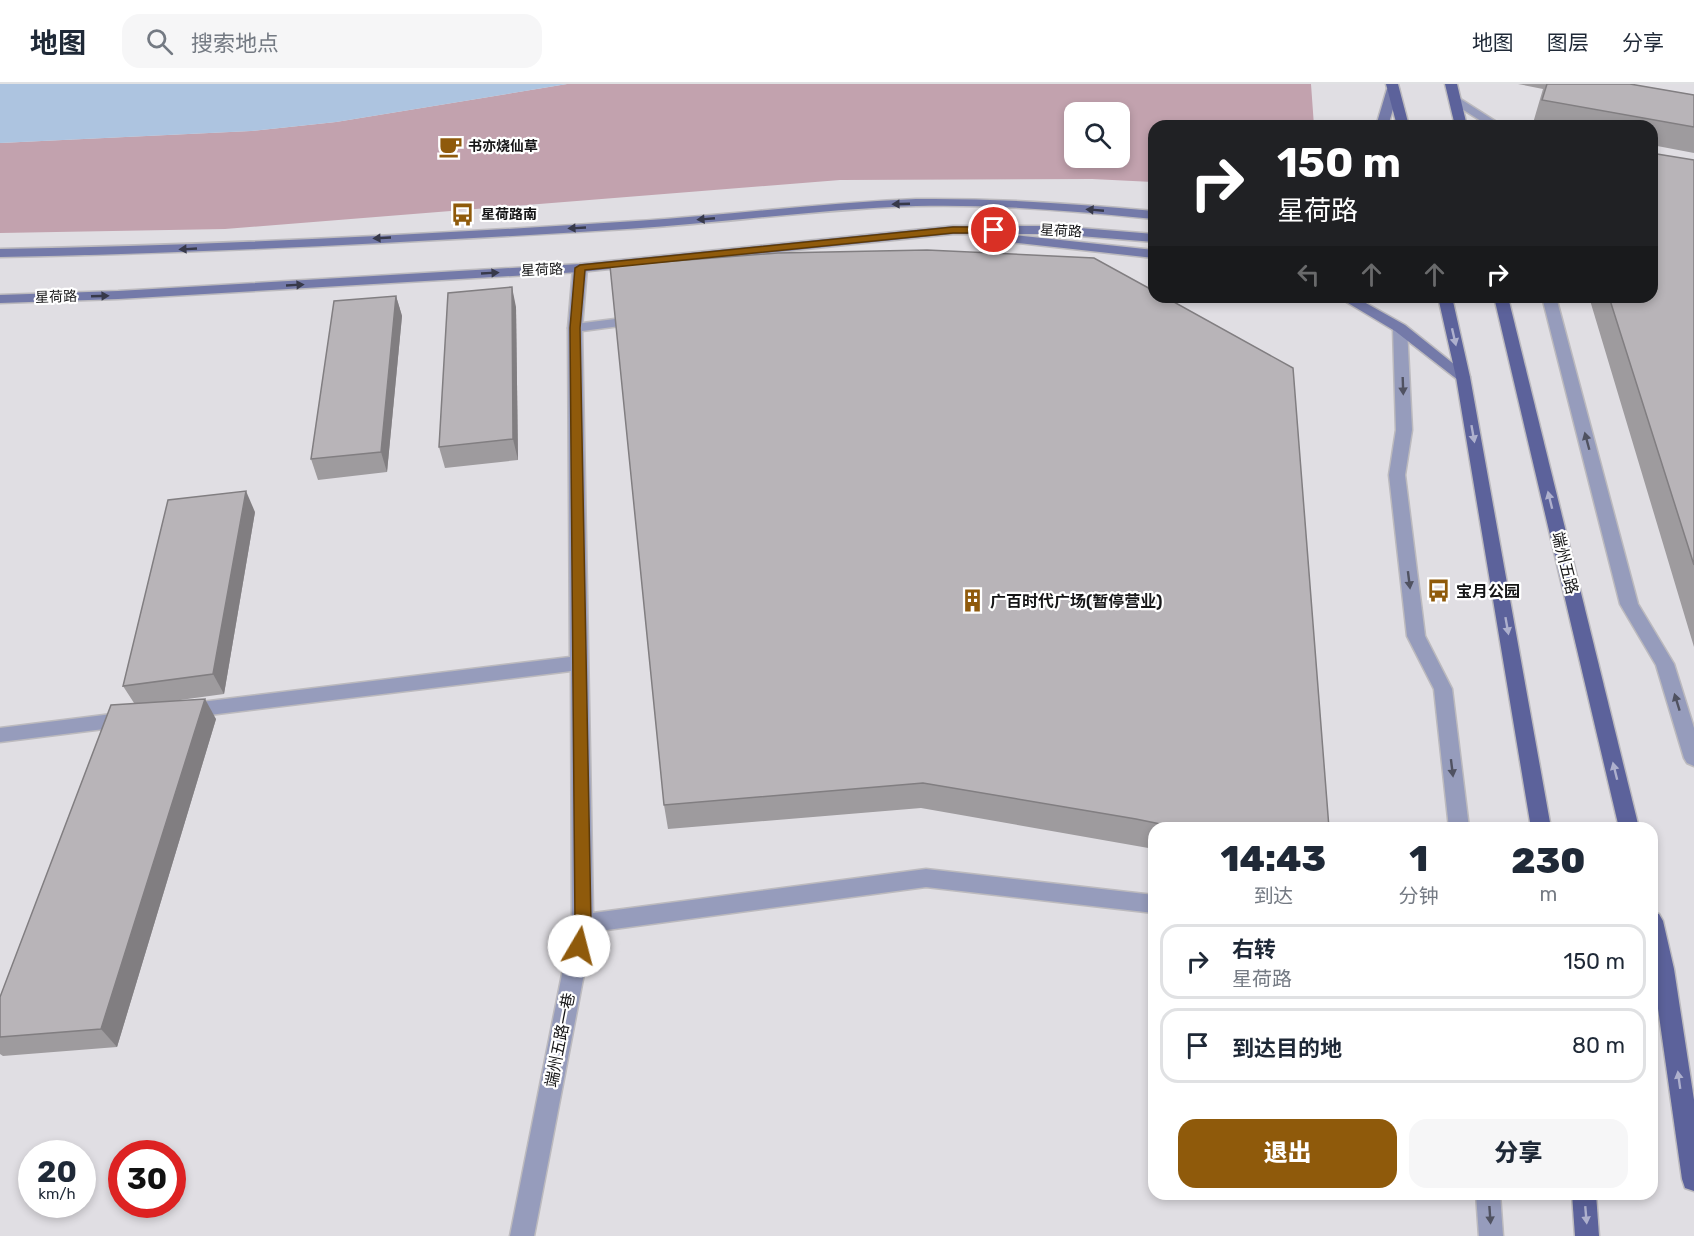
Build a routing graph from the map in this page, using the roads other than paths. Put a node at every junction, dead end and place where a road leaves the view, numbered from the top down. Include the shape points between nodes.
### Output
1 (1451, 84) edge
2 (1392, 86) edge
3 (1455, 100) junction
4 (1384, 120) edge
5 (1401, 120) edge
6 (1460, 120) edge
7 (1487, 120) edge
8 (1148, 215) edge
9 (953, 230) junction
10 (1148, 238) edge
11 (0, 253) edge
12 (1148, 253) edge
13 (580, 268) junction
14 (0, 299) edge
15 (1356, 303) edge
16 (1446, 303) edge
17 (1502, 303) edge
18 (1551, 303) edge
19 (615, 323) edge
20 (575, 328) junction
21 (1400, 328) junction
22 (1463, 376) junction
23 (580, 663) junction
24 (165, 714) edge
25 (142, 717) edge
26 (0, 735) edge
27 (1694, 758) edge
28 (1458, 822) edge
29 (1540, 822) edge
30 (1628, 822) edge
31 (1148, 903) edge
32 (583, 924) junction
33 (1658, 947) edge
34 (1694, 1179) edge
35 (1488, 1200) edge
36 (1584, 1200) edge
37 (522, 1236) edge
38 (1491, 1236) edge
39 (1587, 1236) edge

1 - 3 main road
2 - 4 street
2 - 5 main road
3 - 6 main road
3 - 7 street
8 -> 11 street, 星荷路 via 957,202 600,227 150,250
9 - 10 street, 星荷路 via 1055,230
9 - 12 street
9 - 13 street, 星荷路
14 -> 13 street, 星荷路
13 - 20 street, 端州五路一巷
15 - 21 street
16 -> 22 main road
30 -> 17 main road, 端州五路
27 -> 18 street via 1665,664 1629,604
19 - 20 street
20 - 23 street, 端州五路一巷
21 - 22 street
21 -> 28 street via 1404,430 1398,486 1416,636 1443,688
22 -> 29 main road
23 - 24 street
23 - 32 street, 端州五路一巷
25 - 26 street
31 - 32 street via 926,878
32 - 37 street, 端州五路一巷
34 -> 33 main road
35 -> 38 street
36 -> 39 main road

